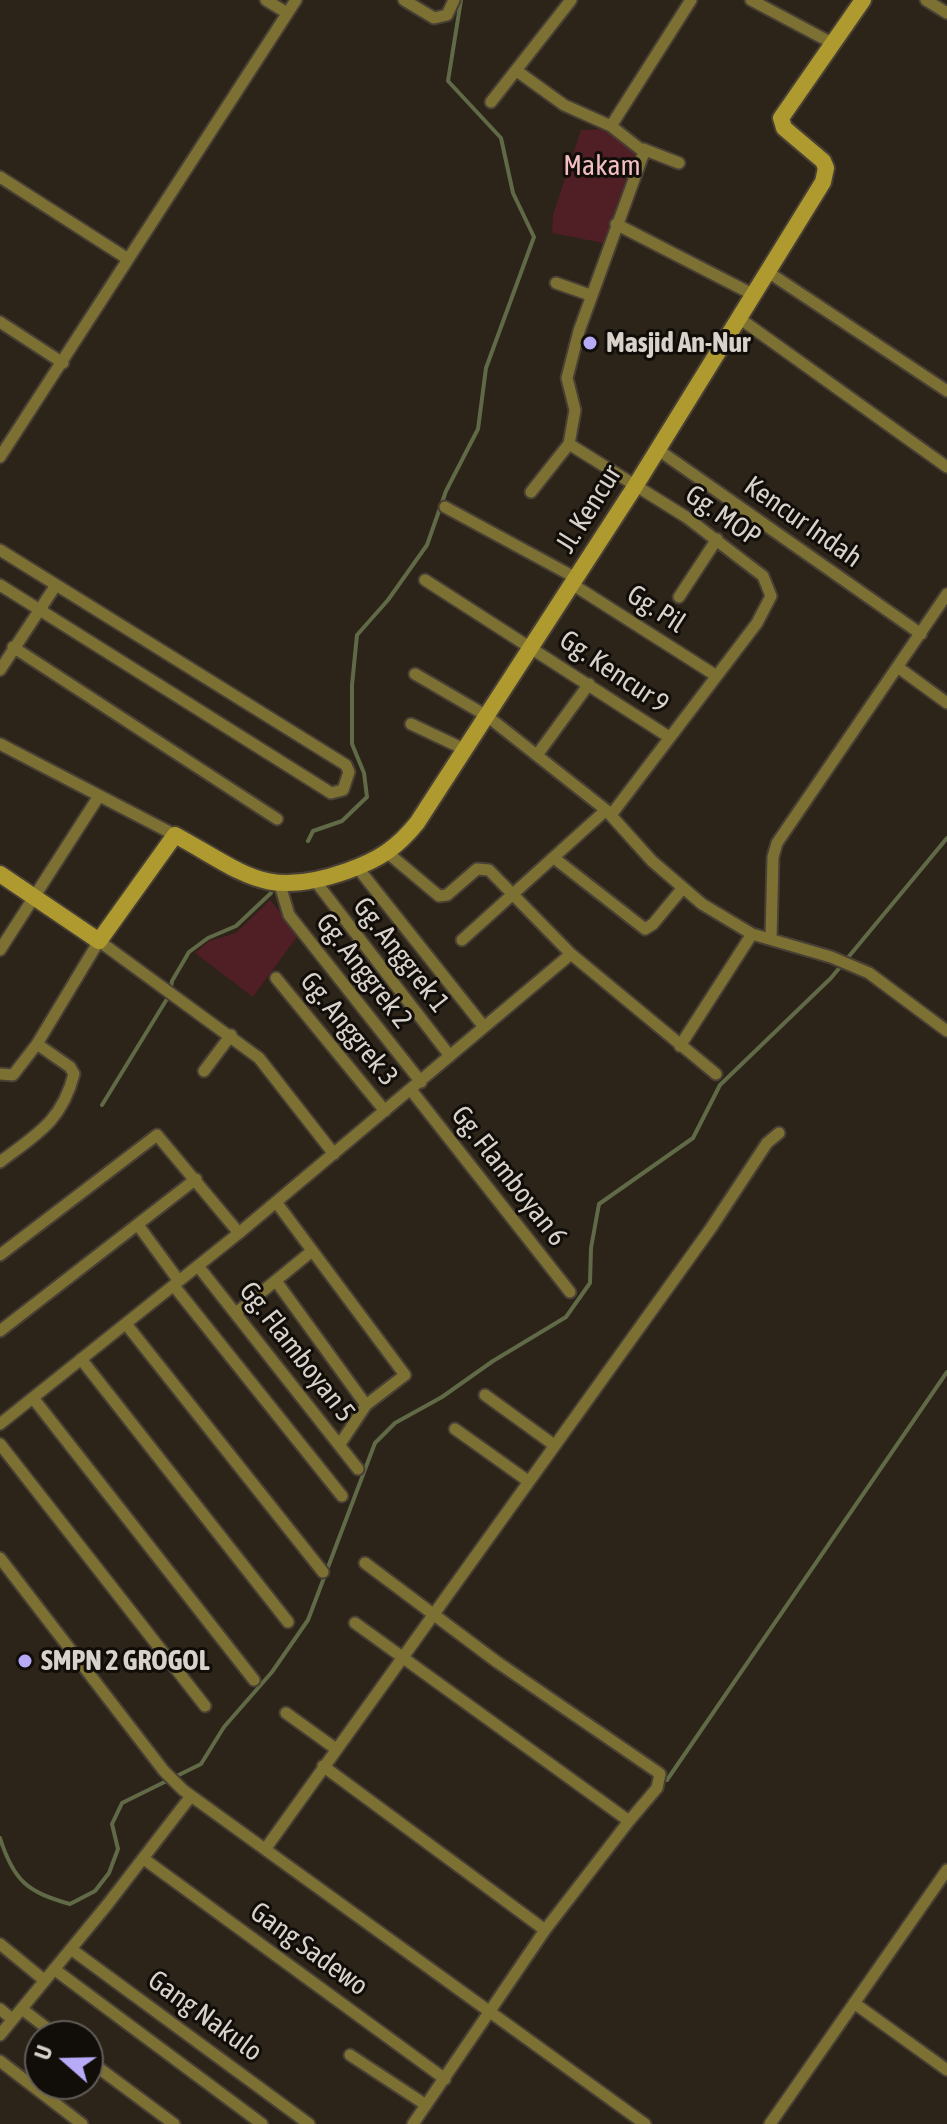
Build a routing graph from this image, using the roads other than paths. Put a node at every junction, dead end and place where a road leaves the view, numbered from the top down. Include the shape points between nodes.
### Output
1 (266, 0) edge
2 (296, 0) edge
3 (404, 0) edge
4 (454, 0) edge
5 (571, 0) edge
6 (691, 0) edge
7 (751, 0) edge
8 (863, 0) edge
9 (926, 0) edge
10 (287, 13) junction
11 (947, 13) edge
12 (832, 43) junction
13 (517, 71) junction
14 (491, 102) dead end
15 (611, 126) junction
16 (643, 149) junction
17 (679, 163) dead end
18 (0, 177) edge
19 (616, 224) junction
20 (128, 259) junction
21 (768, 272) junction
22 (556, 283) dead end
23 (590, 295) junction
24 (754, 295) junction
25 (739, 318) junction
26 (0, 322) edge
27 (63, 363) junction
28 (947, 391) edge
29 (569, 444) junction
30 (657, 449) junction
31 (0, 457) edge
32 (947, 467) edge
33 (634, 488) junction
34 (531, 492) dead end
35 (445, 507) dead end
36 (717, 539) junction
37 (0, 550) edge
38 (425, 580) dead end
39 (574, 581) junction
40 (0, 585) edge
41 (56, 585) junction
42 (947, 594) edge
43 (679, 597) dead end
44 (38, 611) junction
45 (921, 634) junction
46 (533, 646) junction
47 (7, 652) edge
48 (899, 668) junction
49 (0, 670) edge
50 (415, 674) dead end
51 (715, 675) junction
52 (589, 684) junction
53 (947, 703) edge
54 (487, 716) junction
55 (411, 724) dead end
56 (669, 737) junction
57 (0, 744) edge
58 (466, 750) junction
59 (537, 755) junction
60 (99, 796) junction
61 (608, 813) junction
62 (277, 819) dead end
63 (175, 835) junction
64 (389, 854) junction
65 (554, 858) junction
66 (357, 867) junction
67 (0, 874) edge
68 (316, 882) junction
69 (280, 885) junction
70 (682, 889) junction
71 (35, 896) junction
72 (512, 896) junction
73 (752, 934) junction
74 (771, 939) junction
75 (462, 940) dead end
76 (99, 941) junction
77 (0, 950) edge
78 (571, 954) junction
79 (276, 978) dead end
80 (484, 1027) junction
81 (947, 1031) edge
82 (231, 1035) junction
83 (37, 1044) junction
84 (680, 1046) junction
85 (450, 1056) junction
86 (204, 1071) dead end
87 (0, 1074) edge
88 (716, 1074) dead end
89 (416, 1086) junction
90 (385, 1111) junction
91 (779, 1133) dead end
92 (334, 1154) junction
93 (0, 1162) edge
94 (196, 1179) junction
95 (276, 1202) junction
96 (138, 1225) junction
97 (239, 1233) junction
98 (312, 1251) junction
99 (0, 1255) edge
100 (198, 1266) junction
101 (276, 1281) junction
102 (176, 1284) junction
103 (570, 1292) dead end
104 (236, 1313) junction
105 (126, 1324) junction
106 (0, 1331) edge
107 (81, 1359) junction
108 (485, 1395) dead end
109 (33, 1398) junction
110 (366, 1405) junction
111 (0, 1424) edge
112 (455, 1429) dead end
113 (0, 1444) edge
114 (340, 1444) junction
115 (554, 1445) junction
116 (358, 1469) dead end
117 (528, 1481) junction
118 (342, 1496) dead end
119 (0, 1558) edge
120 (365, 1563) dead end
121 (323, 1572) dead end
122 (435, 1615) junction
123 (288, 1622) dead end
124 (355, 1623) dead end
125 (404, 1659) junction
126 (254, 1680) dead end
127 (205, 1706) dead end
128 (286, 1713) dead end
129 (336, 1749) junction
130 (323, 1766) junction
131 (187, 1793) junction
132 (629, 1821) junction
133 (266, 1848) junction
134 (144, 1859) junction
135 (947, 1870) edge
136 (545, 1930) junction
137 (0, 1944) edge
138 (71, 1949) junction
139 (54, 1969) junction
140 (44, 1980) junction
141 (854, 2003) junction
142 (0, 2009) edge
143 (22, 2009) junction
144 (491, 2011) junction
145 (12, 2019) junction
146 (36, 2020) edge
147 (0, 2035) edge
148 (350, 2055) dead end
149 (0, 2061) edge
150 (947, 2070) edge
151 (104, 2072) edge
152 (445, 2079) junction
153 (426, 2105) junction
154 (82, 2124) edge
155 (174, 2124) edge
156 (262, 2124) edge
157 (309, 2124) edge
158 (413, 2124) edge
159 (645, 2124) edge
160 (770, 2124) edge

1 - 10 street
2 - 10 street
3 - 4 street via 440,18
5 - 13 street
6 - 15 street
7 - 12 street
8 - 12 street, Jl. Kencur
9 - 11 street
10 - 20 street
12 - 21 street, Jl. Kencur via 781,118 784,128 823,161 826,172
13 - 14 street
13 - 15 street via 564,105
15 - 16 street
16 - 17 street
16 - 19 street
18 - 20 street
19 - 23 street
19 - 24 street
20 - 27 street
21 - 24 street, Jl. Kencur
21 - 28 street
22 - 23 street
23 - 29 street via 567,378 575,410
24 - 25 street, Jl. Kencur
25 - 30 street, Jl. Kencur
25 - 32 street
26 - 27 street
27 - 31 street
29 - 33 street, Gg. MOP
29 - 34 street
30 - 33 street, Jl. Kencur
30 - 45 street, Kencur Indah
33 - 36 street, Gg. MOP
33 - 39 street, Jl. Kencur
35 - 39 street, Gg. Pil
36 - 43 street
36 - 51 street, Gg. MOP via 763,576 771,596 757,623
37 - 41 street
38 - 46 street, Gg. Kencur 9
39 - 46 street, Jl. Kencur
39 - 51 street, Gg. Pil
40 - 44 street
41 - 44 street
41 - 44 street via 346,765 343,790 331,793
42 - 45 street
44 - 47 street
45 - 48 street
46 - 52 street, Gg. Kencur 9
46 - 54 street, Jl. Kencur
47 - 49 street
47 - 62 street
48 - 53 street
48 - 74 street via 777,843
50 - 54 street
51 - 56 street
52 - 56 street, Gg. Kencur 9
52 - 59 street
54 - 58 street, Jl. Kencur
54 - 59 street
55 - 58 street
56 - 61 street
57 - 60 street
58 - 64 street, Jl. Kencur via 417,823
59 - 61 street
60 - 63 street
60 - 71 street
61 - 65 street
61 - 70 street
63 - 69 street, Jl. Kencur via 257,879
63 - 76 street
64 - 66 street, Jl. Kencur
64 - 72 street via 439,896 482,867
65 - 70 street via 645,929
65 - 72 street
66 - 68 street, Jl. Kencur
66 - 80 street
67 - 71 street
68 - 69 street, Jl. Kencur
68 - 85 street, Gg. Anggrek 1
69 - 89 street, Gg. Anggrek 2 via 289,915
70 - 73 street
71 - 76 street
71 - 77 street
72 - 75 street
72 - 78 street
73 - 74 street
73 - 84 street
74 - 81 street via 831,957 882,982
76 - 82 street
76 - 83 street
78 - 80 street
78 - 84 street
79 - 90 street, Gg. Anggrek 3
80 - 85 street
82 - 86 street
82 - 92 street via 268,1068
83 - 87 street via 13,1075
83 - 93 street via 74,1074 67,1101 50,1124
84 - 88 street
85 - 89 street
89 - 90 street
89 - 103 street, Gg. Flamboyan 6
90 - 92 street
91 - 115 street
92 - 95 street
94 - 96 street
94 - 97 street
94 - 99 street via 157,1135
95 - 97 street
95 - 98 street
96 - 102 street
96 - 106 street
97 - 100 street
98 - 101 street
98 - 110 street via 405,1375
100 - 102 street
100 - 104 street, Gg. Flamboyan 5
101 - 104 street
101 - 110 street
102 - 105 street
102 - 118 street
104 - 114 street, Gg. Flamboyan 5
105 - 107 street
105 - 121 street
107 - 109 street
107 - 123 street
108 - 115 street
109 - 111 street
109 - 126 street
110 - 114 street
112 - 117 street
113 - 127 street
114 - 116 street, Gg. Flamboyan 5
115 - 117 street
117 - 122 street
119 - 131 street
120 - 122 street
122 - 125 street
122 - 132 street via 660,1774 657,1788
124 - 125 street
125 - 129 street
125 - 132 street
128 - 129 street
129 - 130 street
130 - 133 street
130 - 136 street
131 - 133 street
131 - 134 street
132 - 136 street
133 - 144 street
134 - 138 street
134 - 152 street, Gang Sadewo
135 - 141 street
136 - 144 street
137 - 140 street
138 - 139 street
138 - 157 street, Gang Nakulo
139 - 140 street
139 - 156 street
140 - 143 street
141 - 150 street
141 - 160 street
142 - 145 street
143 - 145 street
143 - 146 street
144 - 152 street
144 - 159 street
145 - 147 street
148 - 153 street
149 - 154 street
151 - 155 street
152 - 153 street
153 - 158 street

